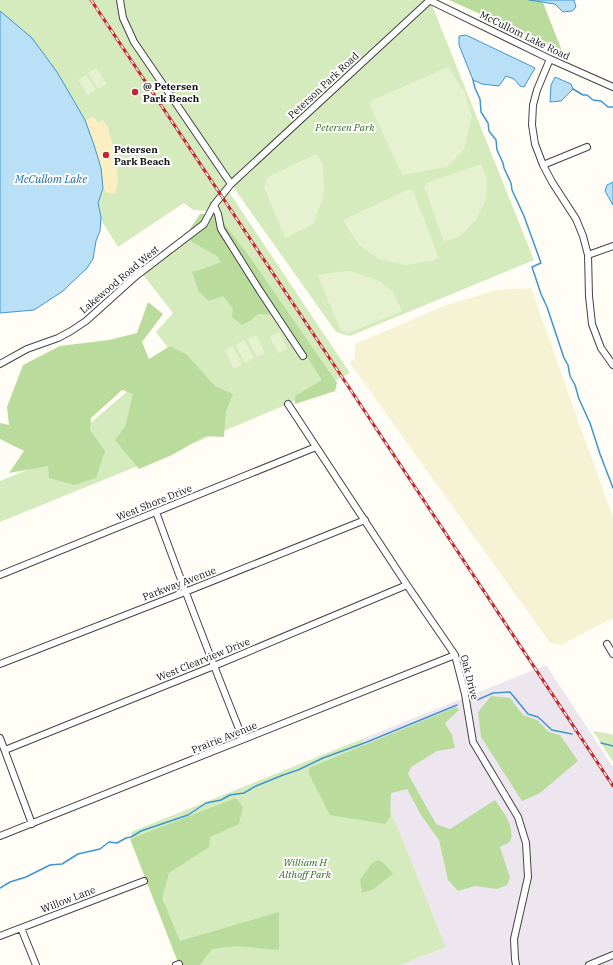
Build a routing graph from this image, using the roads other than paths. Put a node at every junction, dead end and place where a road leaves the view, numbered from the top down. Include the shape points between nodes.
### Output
1 (120, 0) edge
2 (429, 0) edge
3 (550, 59) junction
4 (613, 87) edge
5 (587, 147) dead end
6 (543, 165) junction
7 (231, 184) junction
8 (214, 205) junction
9 (613, 246) edge
10 (588, 255) junction
11 (303, 356) dead end
12 (0, 364) edge
13 (613, 365) edge
14 (288, 404) dead end
15 (316, 447) junction
16 (156, 512) junction
17 (365, 520) junction
18 (0, 575) edge
19 (407, 585) junction
20 (185, 592) junction
21 (607, 644) dead end
22 (613, 654) edge
23 (455, 655) junction
24 (0, 664) edge
25 (214, 666) junction
26 (0, 738) edge
27 (243, 740) junction
28 (4, 750) junction
29 (32, 824) junction
30 (0, 836) edge
31 (144, 881) dead end
32 (21, 928) junction
33 (0, 936) edge
34 (613, 956) edge
35 (36, 965) edge
36 (516, 965) edge
37 (589, 965) edge

1 - 7 street via 123,18 134,42
2 - 3 street, McCullom Lake Road
2 - 7 street, Peterson Park Road
3 - 4 street, McCullom Lake Road
3 - 6 street via 533,105 532,125 535,144
5 - 6 street
6 - 10 street via 576,219
7 - 8 street, Lakewood Road West
8 - 11 street via 221,229
8 - 12 street, Lakewood Road West via 204,224 136,276 86,321 58,338 27,349
9 - 10 street
10 - 13 street via 592,324 601,348
14 - 15 street, Oak Drive
15 - 16 street, West Shore Drive
15 - 17 street, Oak Drive
16 - 18 street, West Shore Drive
16 - 20 street
17 - 19 street, Oak Drive
17 - 20 street, Parkway Avenue
19 - 23 street, Oak Drive
19 - 25 street, West Clearview Drive
20 - 24 street, Parkway Avenue
20 - 25 street
21 - 22 street
23 - 27 street, Prairie Avenue
23 - 36 street, Oak Drive via 473,742 518,817 526,843 528,877 514,939
25 - 27 street
25 - 28 street, West Clearview Drive
26 - 28 street
27 - 29 street, Prairie Avenue
28 - 29 street
29 - 30 street, Prairie Avenue
31 - 32 street, Willow Lane
32 - 33 street, Willow Lane
32 - 35 street
34 - 37 street

